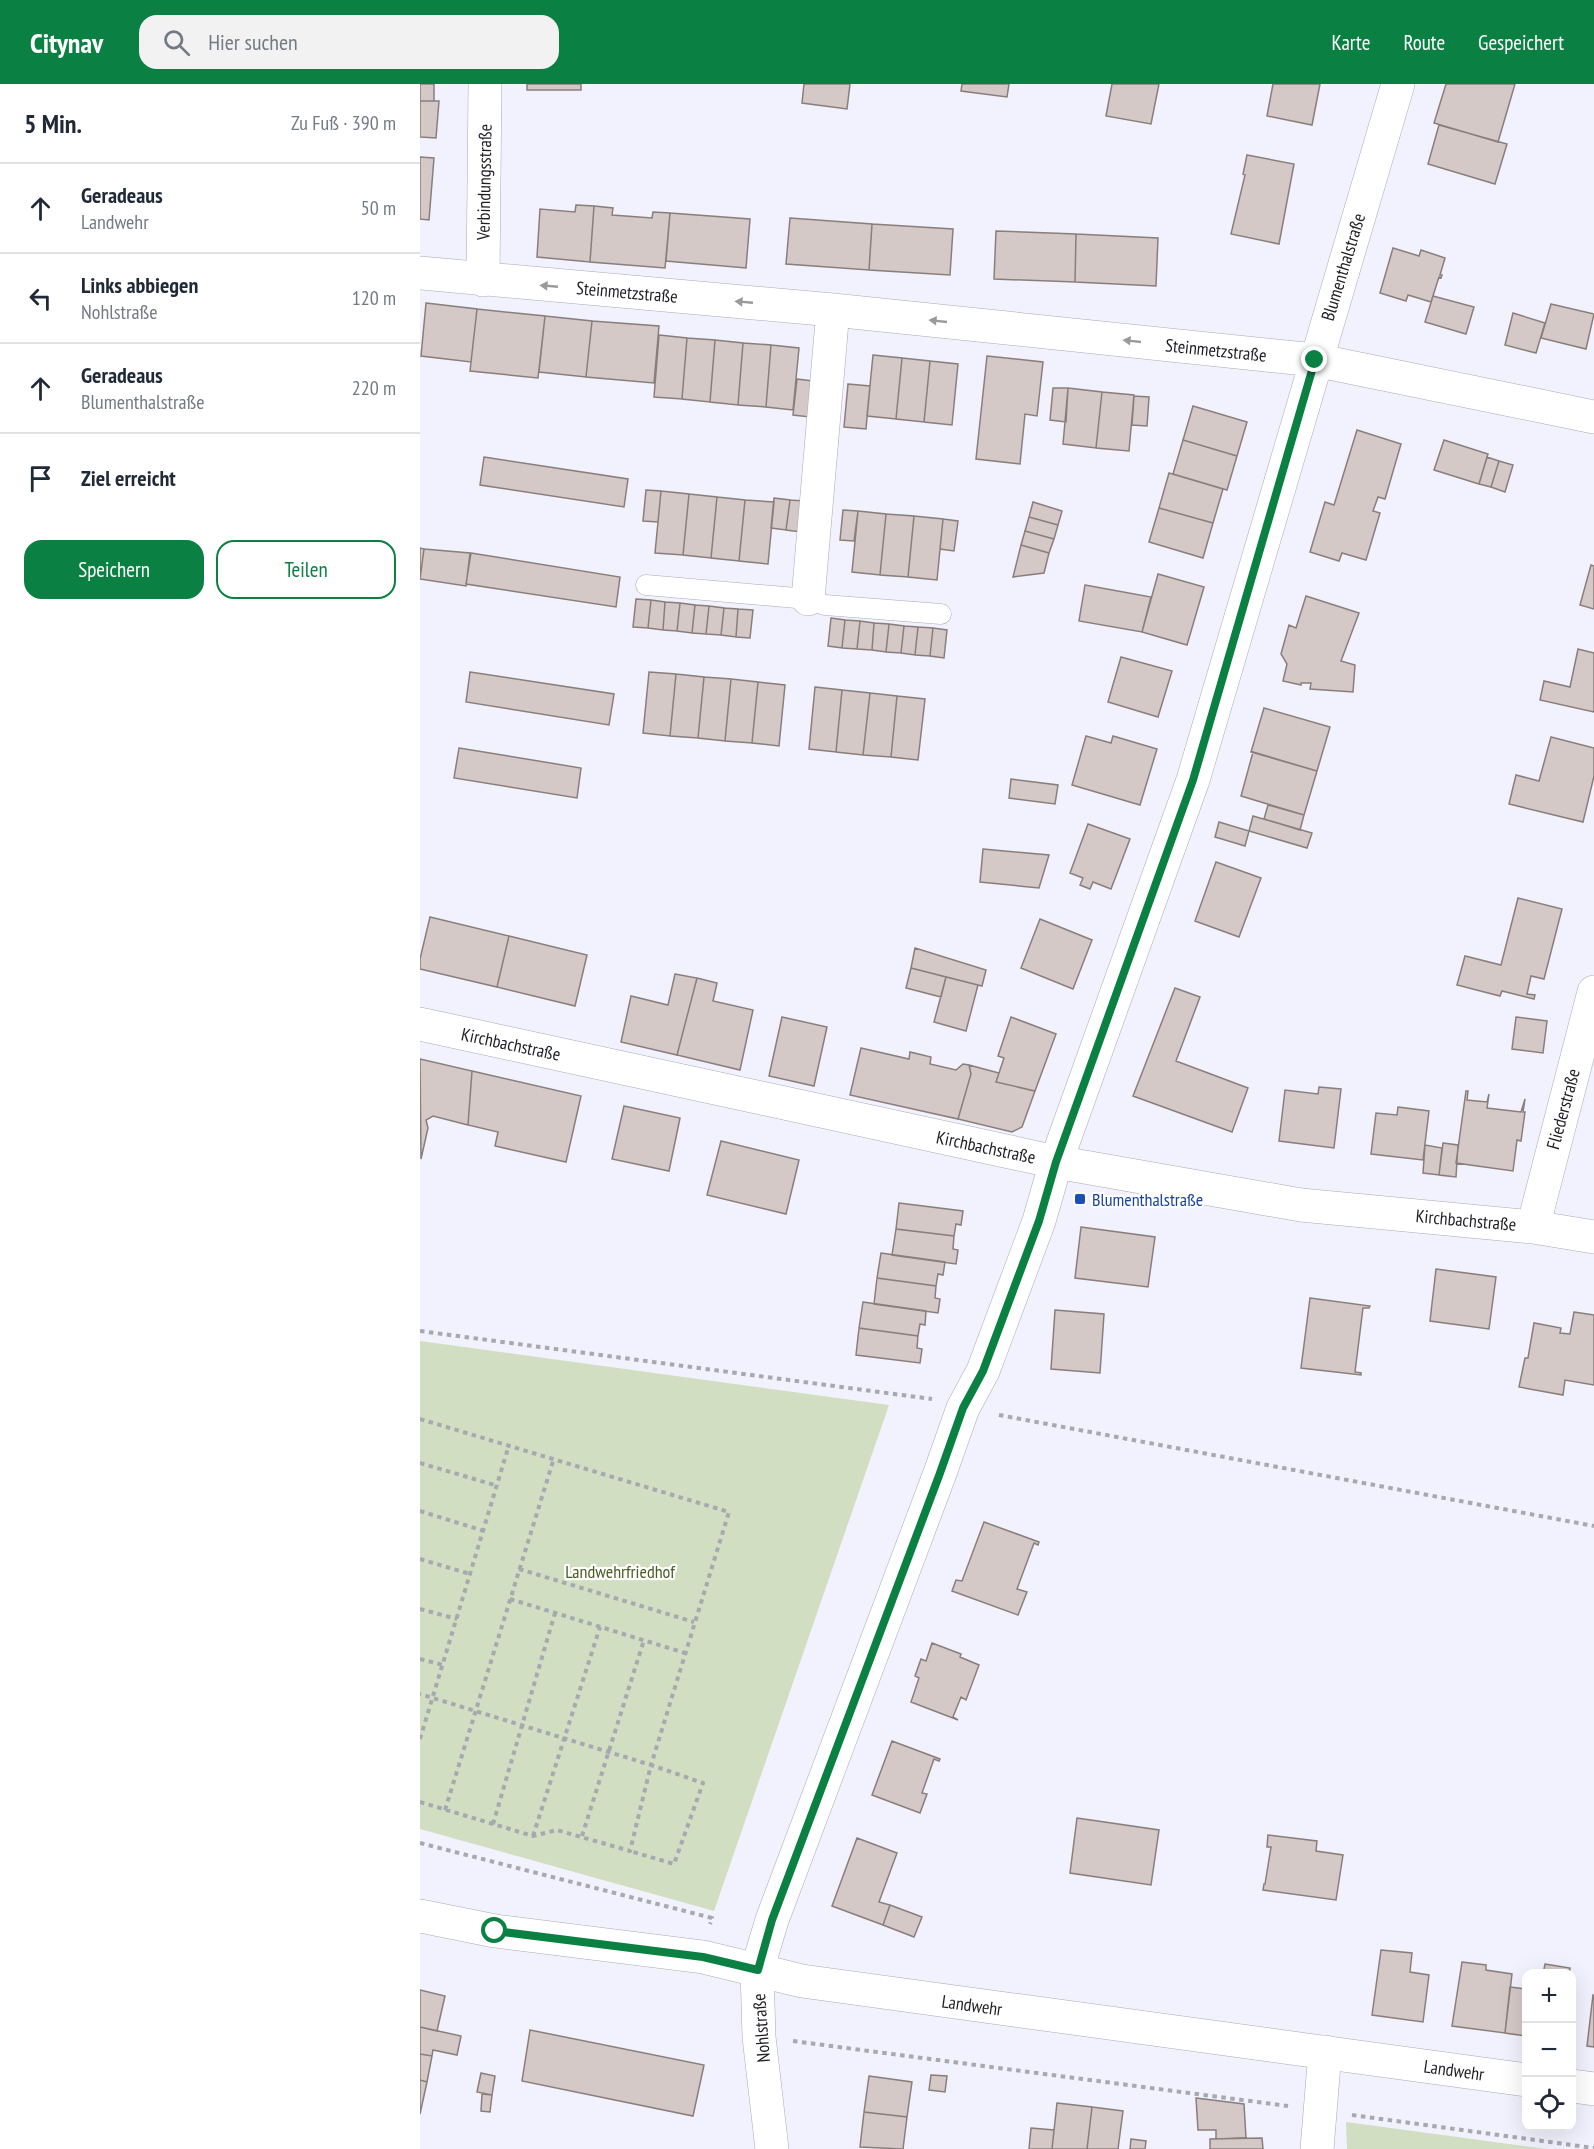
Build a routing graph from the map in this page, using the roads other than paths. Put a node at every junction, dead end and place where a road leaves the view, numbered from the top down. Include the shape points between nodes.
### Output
1 (485, 84) edge
2 (1398, 84) edge
3 (420, 273) edge
4 (483, 280) junction
5 (834, 310) junction
6 (1315, 360) junction
7 (1594, 417) edge
8 (646, 585) dead end
9 (808, 599) junction
10 (941, 614) dead end
11 (1594, 992) edge
12 (420, 1024) edge
13 (1056, 1162) junction
14 (1533, 1227) junction
15 (1594, 1237) edge
16 (964, 1406) joint
17 (420, 1916) edge
18 (758, 1970) junction
19 (1325, 2052) junction
20 (1522, 2079) edge
21 (1576, 2087) edge
22 (1594, 2089) edge
23 (772, 2149) edge
24 (1317, 2149) edge

1 - 4 street, Verbindungsstraße
2 - 6 street, Blumenthalstraße
3 - 4 street, Steinmetzstraße
5 -> 4 street, Steinmetzstraße
6 -> 5 street, Steinmetzstraße
5 - 9 street
6 - 7 street, Steinmetzstraße
6 - 13 street, Blumenthalstraße via 1193,780
8 - 9 lane
9 - 10 lane via 825,605
11 - 14 street, Fliederstraße
12 - 13 street, Kirchbachstraße
13 - 14 street, Kirchbachstraße via 1301,1205
13 - 16 street, Blumenthalstraße via 1039,1221 987,1360
14 - 15 street, Kirchbachstraße
16 - 18 street, Nohlstraße via 772,1920
17 - 18 street, Landwehr via 495,1931 703,1957
18 - 19 street, Landwehr via 802,1981
18 - 23 street, Nohlstraße via 759,2037
19 - 20 street, Landwehr
19 - 24 street
21 - 22 street

